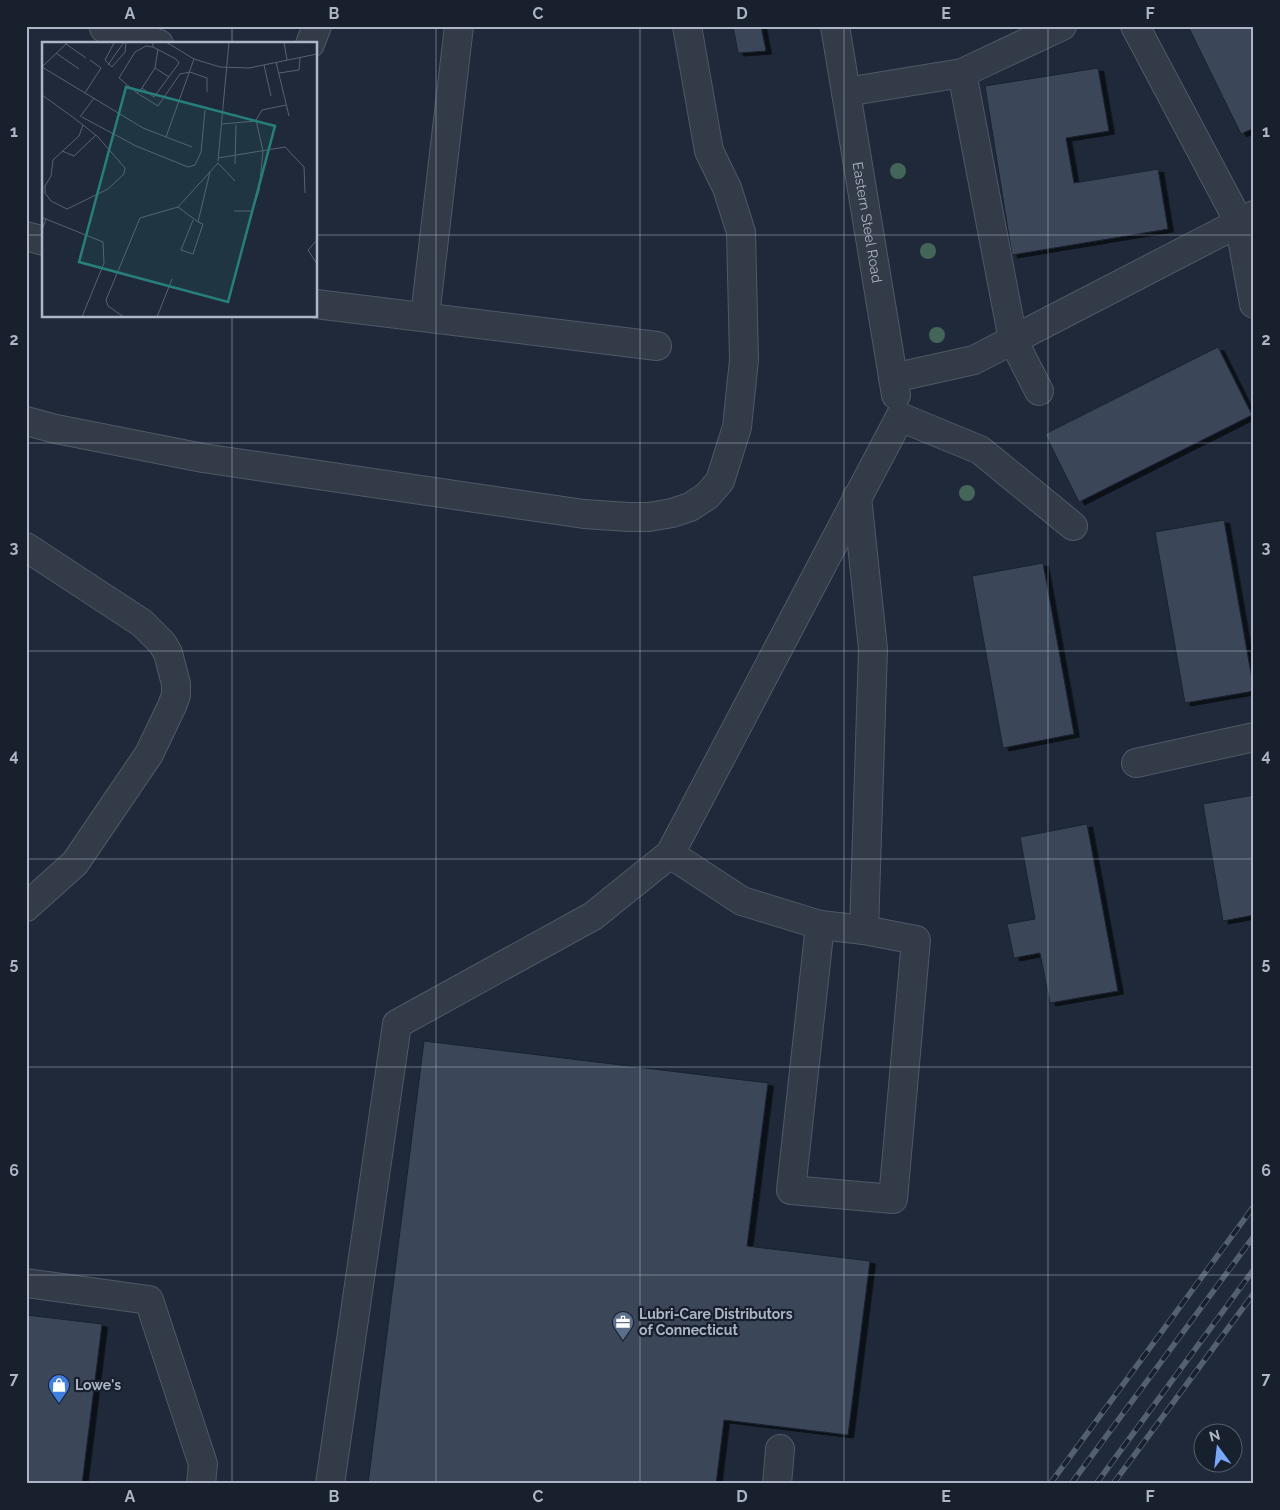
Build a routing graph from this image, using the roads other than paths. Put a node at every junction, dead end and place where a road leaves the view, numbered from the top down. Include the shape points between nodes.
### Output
1 (317, 26) edge
2 (459, 26) edge
3 (687, 26) edge
4 (835, 26) edge
5 (1062, 26) edge
6 (1135, 26) edge
7 (103, 27) edge
8 (152, 42) edge
9 (311, 42) edge
10 (962, 73) junction
11 (846, 92) junction
12 (1246, 219) edge
13 (26, 236) edge
14 (42, 240) edge
15 (318, 304) edge
16 (1254, 304) edge
17 (425, 316) junction
18 (1013, 340) junction
19 (657, 346) dead end
20 (893, 378) junction
21 (1039, 391) dead end
22 (900, 417) junction
23 (26, 421) edge
24 (857, 496) junction
25 (1073, 526) dead end
26 (26, 547) edge
27 (1254, 737) edge
28 (1136, 763) dead end
29 (670, 854) junction
30 (26, 907) edge
31 (820, 925) junction
32 (864, 930) junction
33 (26, 1283) edge
34 (780, 1449) dead end
35 (201, 1484) edge
36 (330, 1484) edge
37 (777, 1484) edge

1 - 9 street
2 - 17 street
3 - 23 street via 709,150 727,188 741,232 744,360 737,427 720,481 707,496 690,507 649,517 584,514 203,458
4 - 11 street, Eastern Steel Road
5 - 10 street
6 - 12 street
7 - 8 street
10 - 11 street
10 - 18 street
11 - 20 street, Eastern Steel Road
12 - 16 street
12 - 18 street
13 - 14 street
15 - 17 street
17 - 19 street
18 - 20 street via 974,360
18 - 21 street
20 - 22 street, Eastern Steel Road
22 - 24 street
22 - 25 street via 980,450
24 - 29 street
24 - 32 street via 873,649
26 - 30 street via 153,633 168,653 176,690 172,706 149,754 102,824 75,863
27 - 28 street
29 - 31 street via 742,901
29 - 36 street via 593,916 397,1024
31 - 32 street
31 - 32 street via 791,1190 892,1199 916,940
33 - 35 street via 149,1300 204,1464
34 - 37 street

